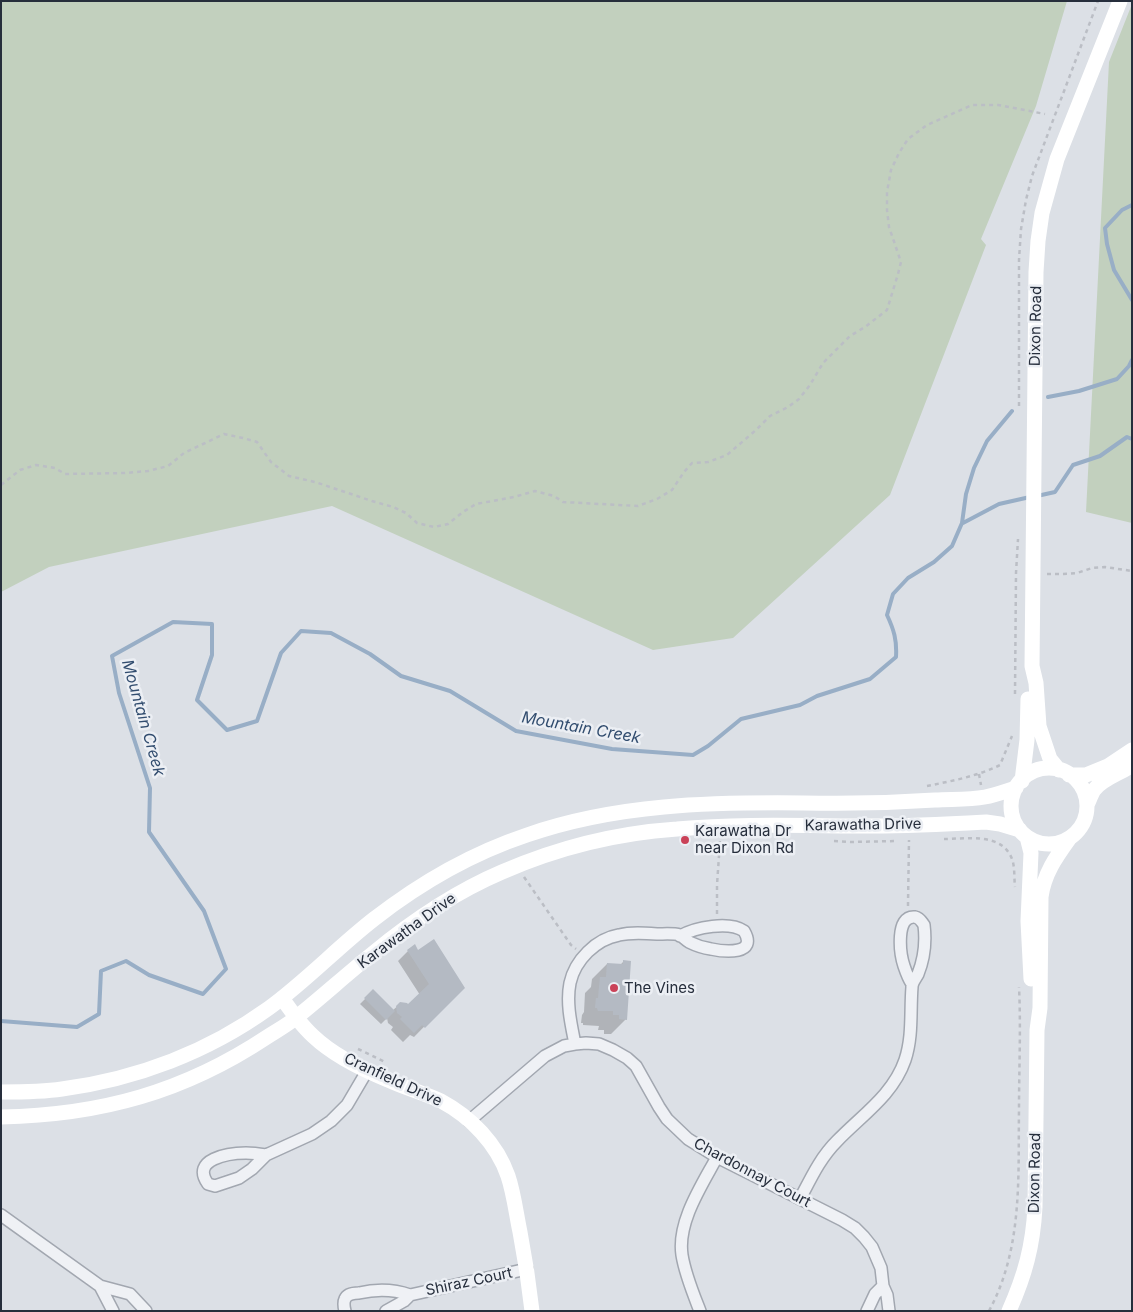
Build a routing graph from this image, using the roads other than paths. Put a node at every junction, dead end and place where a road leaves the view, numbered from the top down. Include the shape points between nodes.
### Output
1 (1120, 1) edge
2 (1032, 666) junction
3 (1132, 750) edge
4 (1132, 765) edge
5 (1064, 772) junction
6 (1019, 784) junction
7 (1087, 806) junction
8 (1024, 834) junction
9 (1069, 839) junction
10 (680, 936) junction
11 (912, 984) junction
12 (282, 998) junction
13 (296, 1018) junction
14 (1037, 1030) junction
15 (575, 1044) junction
16 (367, 1071) junction
17 (1, 1092) edge
18 (1, 1117) edge
19 (469, 1121) junction
20 (266, 1155) junction
21 (716, 1157) junction
22 (800, 1199) junction
23 (1, 1215) edge
24 (527, 1269) junction
25 (100, 1286) junction
26 (883, 1286) junction
27 (410, 1295) junction
28 (112, 1311) edge
29 (146, 1311) edge
30 (345, 1311) edge
31 (386, 1311) edge
32 (532, 1311) edge
33 (700, 1311) edge
34 (867, 1311) edge
35 (889, 1311) edge
36 (1009, 1311) edge

1 - 2 main road, Dixon Road via 1057,159 1038,241
2 - 5 main road, Dixon Road via 1038,726 1050,759
2 - 6 main road, Dixon Road via 1028,680 1027,740
3 - 5 main road via 1108,766 1086,774
4 - 7 main road via 1094,790
5 - 6 main road via 1052,768 1040,770
5 - 7 main road via 1082,786
6 - 8 main road via 1011,806 1014,819
6 - 12 main road, Karawatha Drive via 982,797 858,804 750,803 643,809 557,825 489,850 423,885 374,919
7 - 9 main road via 1084,821
8 - 9 main road via 1045,844
8 - 13 main road, Karawatha Drive via 986,822 735,826 676,828 586,844 533,859 462,892 372,954
8 - 14 main road, Dixon Road via 1031,853 1028,921
9 - 14 main road, Dixon Road via 1049,869 1042,890
10 - 10 street via 709,926 736,928 744,931 748,940 745,948 737,951 716,950
10 - 15 street via 617,935 584,956 574,972 568,998
11 - 11 street via 901,955 903,922 912,917 922,921 924,930 924,954
11 - 22 street via 910,1036 900,1072 884,1096 836,1141 816,1167
12 - 13 main road, Cranfield Drive
12 - 17 main road, Karawatha Drive via 223,1038 180,1058 133,1074 59,1089
13 - 16 main road, Cranfield Drive via 321,1043
13 - 18 main road, Karawatha Drive via 224,1063 156,1092 106,1106 36,1116
14 - 36 main road, Dixon Road via 1034,1233 1028,1260
15 - 19 street, Chardonnay Court via 545,1056
15 - 21 street, Chardonnay Court via 599,1044 627,1058 642,1075 667,1119 688,1139
16 - 19 main road, Cranfield Drive via 441,1101
16 - 20 street via 346,1105 331,1121 312,1134
19 - 24 main road, Cranfield Drive via 493,1146 507,1175
20 - 20 street via 239,1178 216,1186 204,1179 204,1168 216,1158 232,1154
21 - 22 street, Chardonnay Court
21 - 33 street via 687,1216 681,1240 683,1263
22 - 26 street, Chardonnay Court via 842,1220 864,1237 877,1257
23 - 25 street
24 - 27 street, Shiraz Court
24 - 32 main road, Cranfield Drive
25 - 28 street
25 - 29 street via 130,1294
26 - 34 street
26 - 35 street, Chardonnay Court
27 - 30 street, Shiraz Court via 388,1290 353,1294 344,1299
27 - 31 street, Shiraz Court

